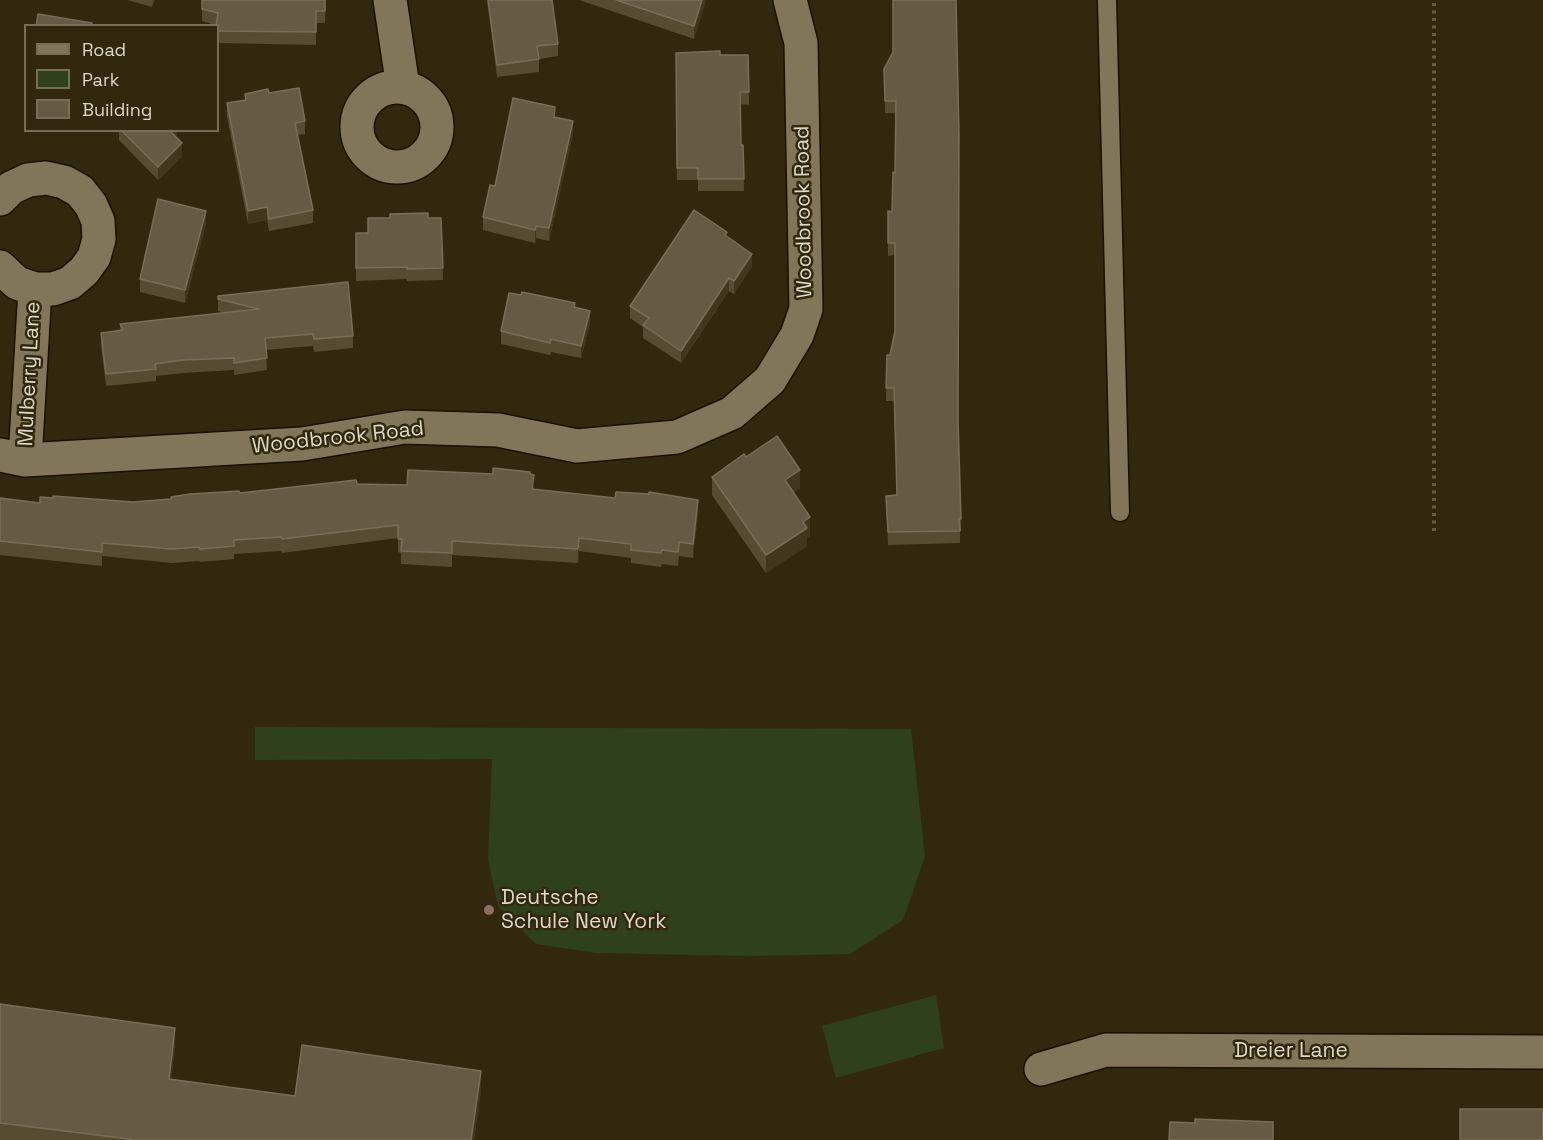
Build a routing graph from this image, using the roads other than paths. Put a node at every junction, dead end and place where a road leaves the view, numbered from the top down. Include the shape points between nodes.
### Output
1 (390, 0) edge
2 (790, 0) edge
3 (1107, 0) edge
4 (403, 87) dead end
5 (0, 199) edge
6 (0, 267) edge
7 (35, 289) junction
8 (13, 457) edge
9 (1120, 512) dead end
10 (1543, 1052) edge
11 (1041, 1069) dead end

1 - 4 street
2 - 8 street, Woodbrook Road via 801,43 806,309 797,335 770,380 732,413 677,437 578,446 498,430 405,427 302,444
3 - 9 lane
5 - 7 street, Mulberry Lane via 28,180 64,182 80,191 98,221 94,257 84,271 70,282
6 - 7 street, Mulberry Lane via 17,283
7 - 8 street, Mulberry Lane
10 - 11 street, Dreier Lane via 1106,1050

